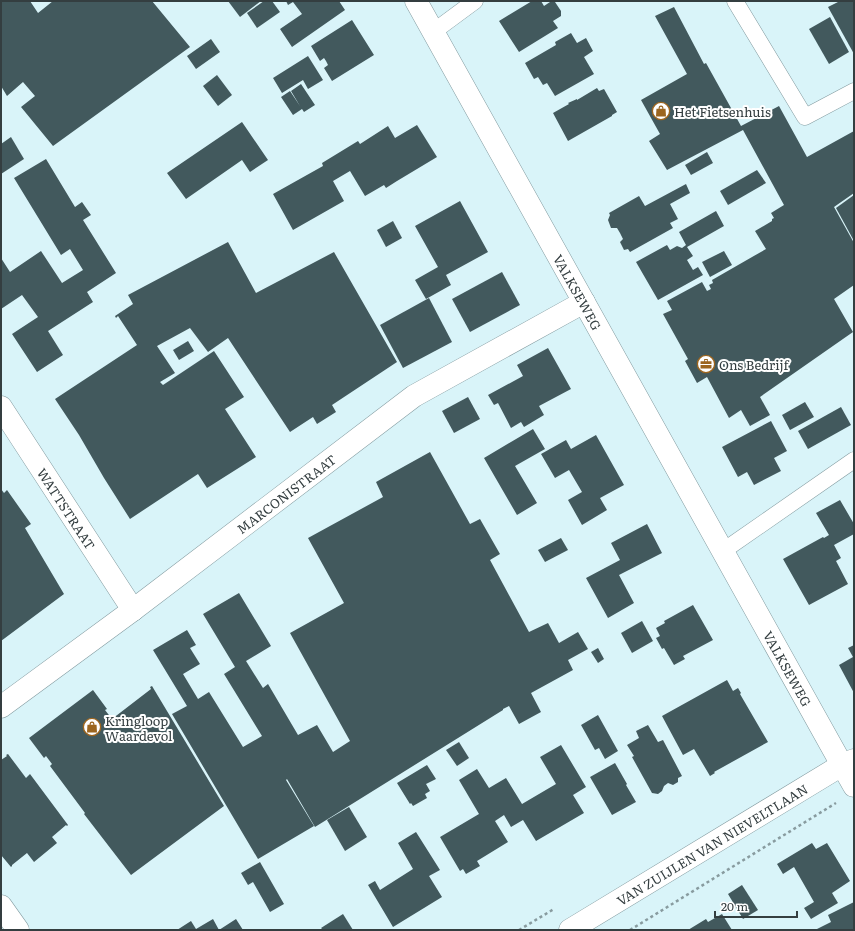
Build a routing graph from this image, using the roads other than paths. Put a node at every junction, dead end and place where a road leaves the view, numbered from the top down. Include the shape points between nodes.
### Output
1 (416, 1) edge
2 (475, 1) edge
3 (735, 1) edge
4 (433, 32) junction
5 (854, 91) edge
6 (584, 302) junction
7 (1, 407) edge
8 (854, 460) edge
9 (723, 551) junction
10 (133, 610) junction
11 (1, 707) edge
12 (848, 762) edge
13 (847, 794) edge
14 (1, 906) edge
15 (18, 930) edge
16 (570, 930) edge

1 - 4 street, VALKSEWEG
2 - 4 lane
3 - 5 lane via 805,117
4 - 6 street, VALKSEWEG
6 - 9 street, VALKSEWEG
6 - 10 street, MARCONISTRAAT via 414,396
7 - 10 street, WATTSTRAAT
8 - 9 lane
9 - 12 street, VALKSEWEG
10 - 11 street, MARCONISTRAAT
12 - 13 street, VALKSEWEG
12 - 16 street, VAN ZUIJLEN VAN NIEVELTLAAN
14 - 15 street

